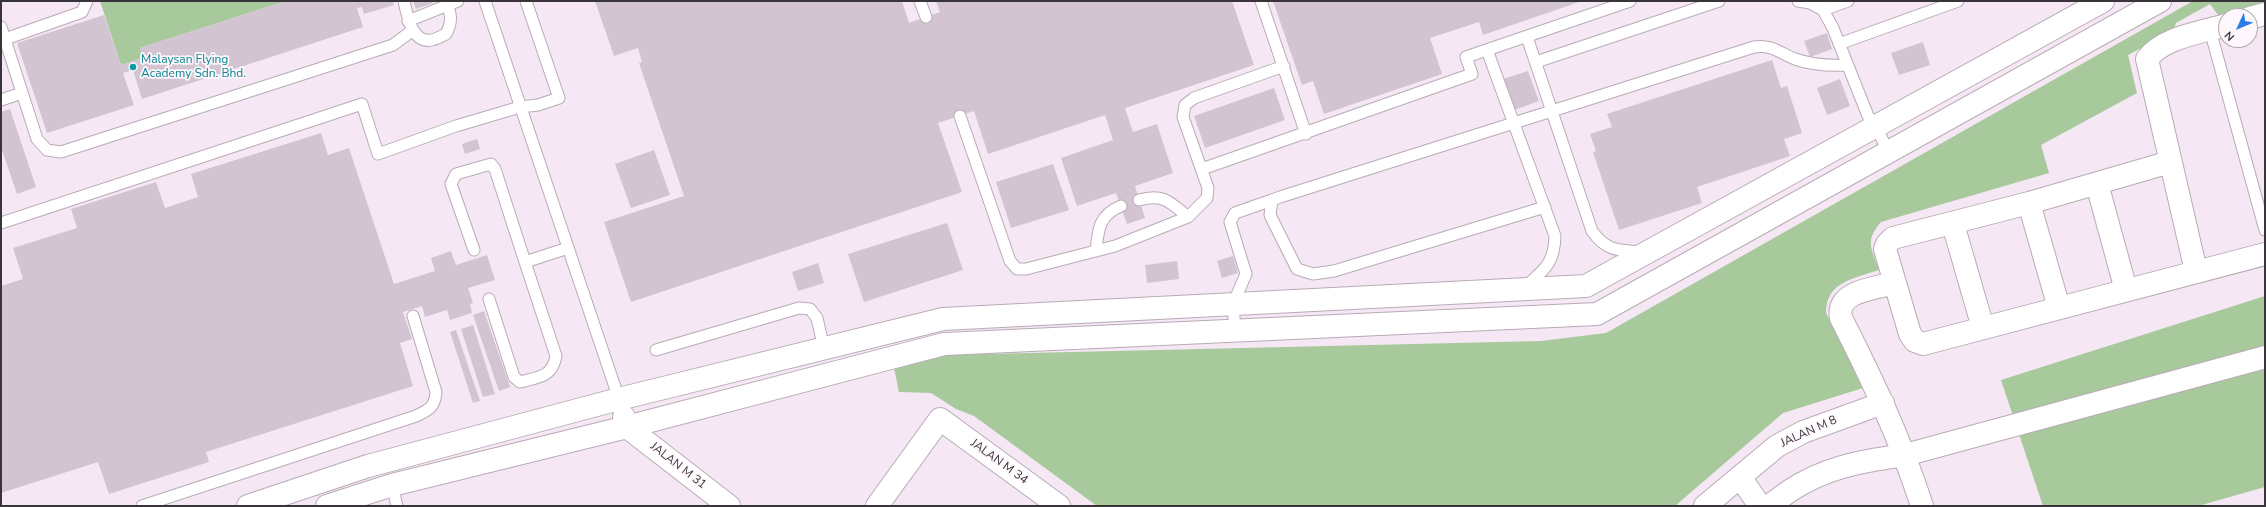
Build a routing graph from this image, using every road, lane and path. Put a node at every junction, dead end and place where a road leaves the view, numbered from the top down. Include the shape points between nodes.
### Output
1 (87, 1) edge
2 (404, 1) edge
3 (486, 1) edge
4 (526, 1) edge
5 (920, 1) edge
6 (1262, 1) edge
7 (1630, 1) edge
8 (1719, 1) edge
9 (1798, 1) edge
10 (1848, 1) edge
11 (1958, 1) edge
12 (2103, 1) edge
13 (450, 2) edge
14 (2151, 3) edge
15 (1822, 5) edge
16 (926, 17) dead end
17 (411, 26) junction
18 (1, 27) edge
19 (2218, 28) edge
20 (1527, 37) junction
21 (5, 39) junction
22 (1839, 44) junction
23 (2223, 48) edge
24 (1487, 50) junction
25 (1536, 62) junction
26 (1848, 65) junction
27 (1284, 66) junction
28 (22, 93) junction
29 (1, 100) edge
30 (520, 107) junction
31 (1551, 112) junction
32 (960, 116) dead end
33 (1514, 123) junction
34 (1876, 126) junction
35 (1306, 134) junction
36 (1889, 153) junction
37 (2170, 162) junction
38 (1202, 169) junction
39 (2097, 184) junction
40 (1139, 200) dead end
41 (1272, 200) junction
42 (2029, 203) junction
43 (1121, 206) dead end
44 (1545, 207) junction
45 (1188, 217) junction
46 (1, 223) edge
47 (1953, 224) junction
48 (2265, 230) edge
49 (568, 248) junction
50 (474, 250) dead end
51 (1096, 251) junction
52 (1647, 252) junction
53 (2265, 254) edge
54 (525, 262) junction
55 (2196, 271) junction
56 (1895, 283) junction
57 (1523, 289) junction
58 (2126, 290) junction
59 (489, 299) dead end
60 (1233, 304) junction
61 (2059, 308) junction
62 (413, 316) dead end
63 (1983, 328) junction
64 (1235, 331) junction
65 (824, 349) junction
66 (656, 350) dead end
67 (2265, 357) edge
68 (619, 399) junction
69 (1883, 403) junction
70 (627, 426) junction
71 (1905, 455) junction
72 (1740, 477) junction
73 (392, 485) junction
74 (142, 506) edge
75 (248, 506) edge
76 (327, 506) edge
77 (397, 506) edge
78 (729, 506) edge
79 (877, 506) edge
80 (1058, 506) edge
81 (1705, 506) edge
82 (1760, 506) edge
83 (1769, 506) edge
84 (1922, 506) edge

1 - 21 lane via 82,12
2 - 17 lane
3 - 30 lane
4 - 30 lane via 559,98 538,105
5 - 16 lane
6 - 27 lane
7 - 20 lane
8 - 25 lane
9 - 15 lane
10 - 15 lane
11 - 22 lane
12 - 34 street
13 - 17 lane
13 - 17 lane via 451,26 446,34 431,40 421,38
14 - 36 street
15 - 22 lane
17 - 28 lane via 393,45 62,152 47,150 37,139
18 - 21 lane
19 - 37 street via 2166,43 2153,50 2147,59
20 - 24 lane
20 - 25 lane
21 - 28 lane
22 - 26 lane
23 - 48 lane
24 - 33 lane
24 - 35 lane via 1466,57 1472,74
25 - 31 lane
26 - 31 lane via 1809,64 1763,45
26 - 34 lane via 1868,116
27 - 35 lane
27 - 38 lane via 1194,98 1185,105 1183,117
28 - 29 lane
30 - 46 lane via 456,126 378,154 362,104
30 - 49 lane
31 - 33 lane
31 - 52 lane via 1592,231 1600,244 1614,250
32 - 51 lane via 1002,241 1010,261 1017,269
33 - 41 lane
33 - 44 lane
34 - 36 lane
34 - 52 street
35 - 38 lane
36 - 64 street via 1597,314
37 - 39 street
37 - 55 street
38 - 45 lane via 1208,188 1207,198
39 - 42 street
39 - 58 street
40 - 45 lane via 1153,196 1169,200
41 - 44 lane via 1270,215 1297,269 1313,274 1334,271
41 - 60 lane via 1235,213 1230,222 1246,274
42 - 47 street
42 - 61 street
43 - 51 lane via 1104,216 1097,233
44 - 57 lane via 1555,236 1554,253 1545,269
45 - 51 lane
47 - 56 street via 1893,238 1887,244 1884,249
47 - 63 street
49 - 54 lane
49 - 68 lane
50 - 54 lane via 451,180 456,174 491,164 495,169
52 - 57 street via 1586,286
53 - 55 street
54 - 59 lane via 556,356 554,367 546,375 520,382 514,377
55 - 58 street
56 - 63 street via 1910,334 1915,341 1923,344
56 - 69 street via 1849,297 1842,302 1839,309 1841,318
57 - 60 street
58 - 61 street
60 - 64 lane
60 - 65 street via 943,319
61 - 63 street
62 - 74 lane via 436,392 435,403 430,410
64 - 70 street via 944,344
65 - 66 lane via 817,318 810,309 799,308
65 - 68 street
67 - 71 street
68 - 70 street
68 - 75 street via 368,466
69 - 71 street
69 - 72 street, JALAN M 8 via 1803,432 1777,446
70 - 73 street
70 - 78 street, JALAN M 31
71 - 83 street via 1860,462 1831,470 1804,482
71 - 84 street
72 - 81 street, JALAN M 8
72 - 82 street
73 - 76 street
73 - 77 lane
79 - 80 street, JALAN M 34 via 940,419

